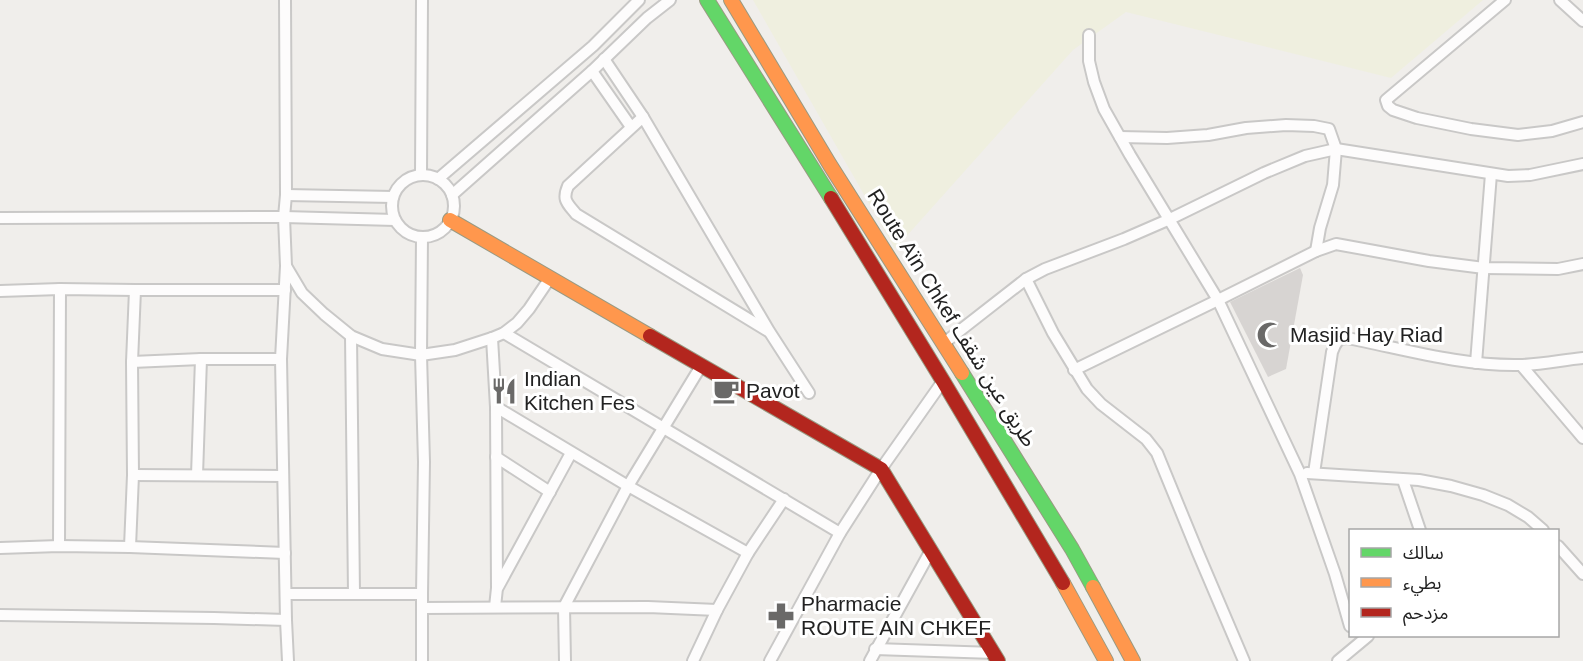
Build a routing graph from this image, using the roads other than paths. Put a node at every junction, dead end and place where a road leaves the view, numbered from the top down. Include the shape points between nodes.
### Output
1 (285, 0) edge
2 (422, 0) edge
3 (639, 0) edge
4 (670, 0) edge
5 (707, 0) edge
6 (731, 0) edge
7 (1505, 0) edge
8 (1560, 0) edge
9 (1583, 21) edge
10 (1089, 35) dead end
11 (604, 59) junction
12 (592, 71) junction
13 (643, 117) junction
14 (1583, 123) edge
15 (632, 127) junction
16 (1120, 137) junction
17 (1336, 149) junction
18 (1583, 164) edge
19 (1491, 174) junction
20 (421, 175) junction
21 (438, 179) junction
22 (286, 195) junction
23 (452, 195) junction
24 (393, 198) junction
25 (284, 217) junction
26 (0, 218) edge
27 (1170, 219) junction
28 (395, 220) junction
29 (450, 220) junction
30 (422, 237) junction
31 (1316, 251) junction
32 (1583, 264) edge
33 (286, 266) junction
34 (1484, 268) junction
35 (550, 278) junction
36 (1026, 279) junction
37 (60, 289) junction
38 (135, 290) junction
39 (285, 290) junction
40 (0, 291) edge
41 (1218, 300) junction
42 (769, 331) junction
43 (504, 333) junction
44 (351, 336) junction
45 (492, 338) junction
46 (944, 344) junction
47 (421, 356) junction
48 (1583, 358) edge
49 (201, 359) junction
50 (281, 359) junction
51 (132, 362) junction
52 (1476, 363) junction
53 (1521, 365) junction
54 (701, 366) junction
55 (1074, 370) junction
56 (943, 381) junction
57 (809, 393) dead end
58 (496, 407) junction
59 (664, 428) junction
60 (1583, 438) edge
61 (571, 453) junction
62 (496, 457) junction
63 (881, 469) junction
64 (1314, 473) junction
65 (1300, 474) junction
66 (197, 475) junction
67 (133, 476) junction
68 (282, 476) junction
69 (1403, 480) junction
70 (628, 486) junction
71 (550, 492) junction
72 (784, 499) junction
73 (1419, 529) edge
74 (1541, 529) edge
75 (840, 533) junction
76 (58, 546) junction
77 (130, 547) junction
78 (0, 548) edge
79 (1559, 548) edge
80 (930, 552) junction
81 (285, 553) junction
82 (748, 553) junction
83 (1583, 574) edge
84 (497, 588) junction
85 (354, 593) junction
86 (286, 594) junction
87 (422, 594) junction
88 (495, 607) junction
89 (564, 607) junction
90 (422, 608) junction
91 (717, 610) junction
92 (0, 615) edge
93 (286, 620) junction
94 (1349, 623) edge
95 (1355, 641) edge
96 (875, 649) junction
97 (996, 657) edge
98 (288, 661) edge
99 (422, 661) edge
100 (565, 661) edge
101 (693, 661) edge
102 (770, 661) edge
103 (870, 661) edge
104 (1106, 661) edge
105 (1133, 661) edge
106 (1244, 661) edge
107 (1338, 661) edge

1 - 22 street
2 - 20 street
3 - 21 street via 592,46
4 - 11 street
5 - 56 main road, Route Aïn Chkef طريق عين شقف
6 - 46 main road, Route Aïn Chkef طريق عين شقف
7 - 14 street via 1386,99 1388,105 1393,111 1417,118 1518,135
8 - 9 street
10 - 16 street via 1094,82
11 - 12 street
11 - 13 street
12 - 15 street
12 - 23 street
13 - 15 street
13 - 42 street
15 - 42 street via 568,186 566,202 576,214
16 - 17 street via 1167,138 1246,128 1314,126 1329,129
16 - 27 street
17 - 19 street
17 - 27 street via 1305,156 1263,173
17 - 31 street via 1333,185
18 - 19 street via 1530,175
19 - 34 street
20 - 21 street
20 - 24 street via 405,180
21 - 23 street
22 - 24 street
22 - 25 street
23 - 29 street
24 - 28 street
25 - 26 street
25 - 28 street
25 - 33 street
27 - 36 street
27 - 41 street
28 - 30 street via 408,233
29 - 30 street via 440,232
29 - 35 main road
30 - 47 street
31 - 34 street via 1336,244 1347,245
31 - 41 street
32 - 34 street via 1558,269
33 - 39 street
33 - 44 street via 302,293
34 - 52 street
35 - 43 street via 523,316
35 - 54 main road
36 - 46 street
36 - 55 street
37 - 38 street
37 - 40 street
37 - 76 street
38 - 39 street
38 - 51 street
39 - 50 street
41 - 55 street
41 - 65 street
42 - 57 street
43 - 45 street
43 - 59 street
44 - 47 street via 382,349
44 - 85 street
45 - 47 street
45 - 58 street
46 - 105 main road, Route Aïn Chkef طريق عين شقف via 1072,549
47 - 87 street
48 - 53 street
49 - 50 street
49 - 51 street
49 - 66 street
50 - 68 street
51 - 67 street
52 - 53 street
52 - 64 street via 1340,339 1332,352
53 - 60 street
54 - 59 street
54 - 63 main road
55 - 106 street via 1101,404 1146,439 1157,453
56 - 63 street
56 - 104 main road, Route Aïn Chkef طريق عين شقف
58 - 61 street
58 - 62 street
59 - 70 street
59 - 72 street
61 - 70 street
61 - 71 street
62 - 71 street
62 - 84 street
63 - 75 street
63 - 80 main road
64 - 65 street
64 - 69 street
65 - 94 street
66 - 67 street
66 - 68 street
67 - 77 street
68 - 81 street
69 - 73 street
69 - 74 street via 1483,495 1508,505
70 - 82 street
70 - 89 street
71 - 84 street
72 - 75 street
72 - 82 street
75 - 102 street
76 - 77 street
76 - 78 street
77 - 81 street
79 - 83 street
80 - 96 street
80 - 97 main road
81 - 86 street
82 - 91 street
84 - 88 street
85 - 86 street
85 - 87 street
86 - 93 street
87 - 90 street
88 - 89 street
88 - 90 street
89 - 91 street
89 - 100 street
90 - 99 street
91 - 101 street
92 - 93 street
93 - 98 street
95 - 107 street
96 - 97 street
96 - 103 street

